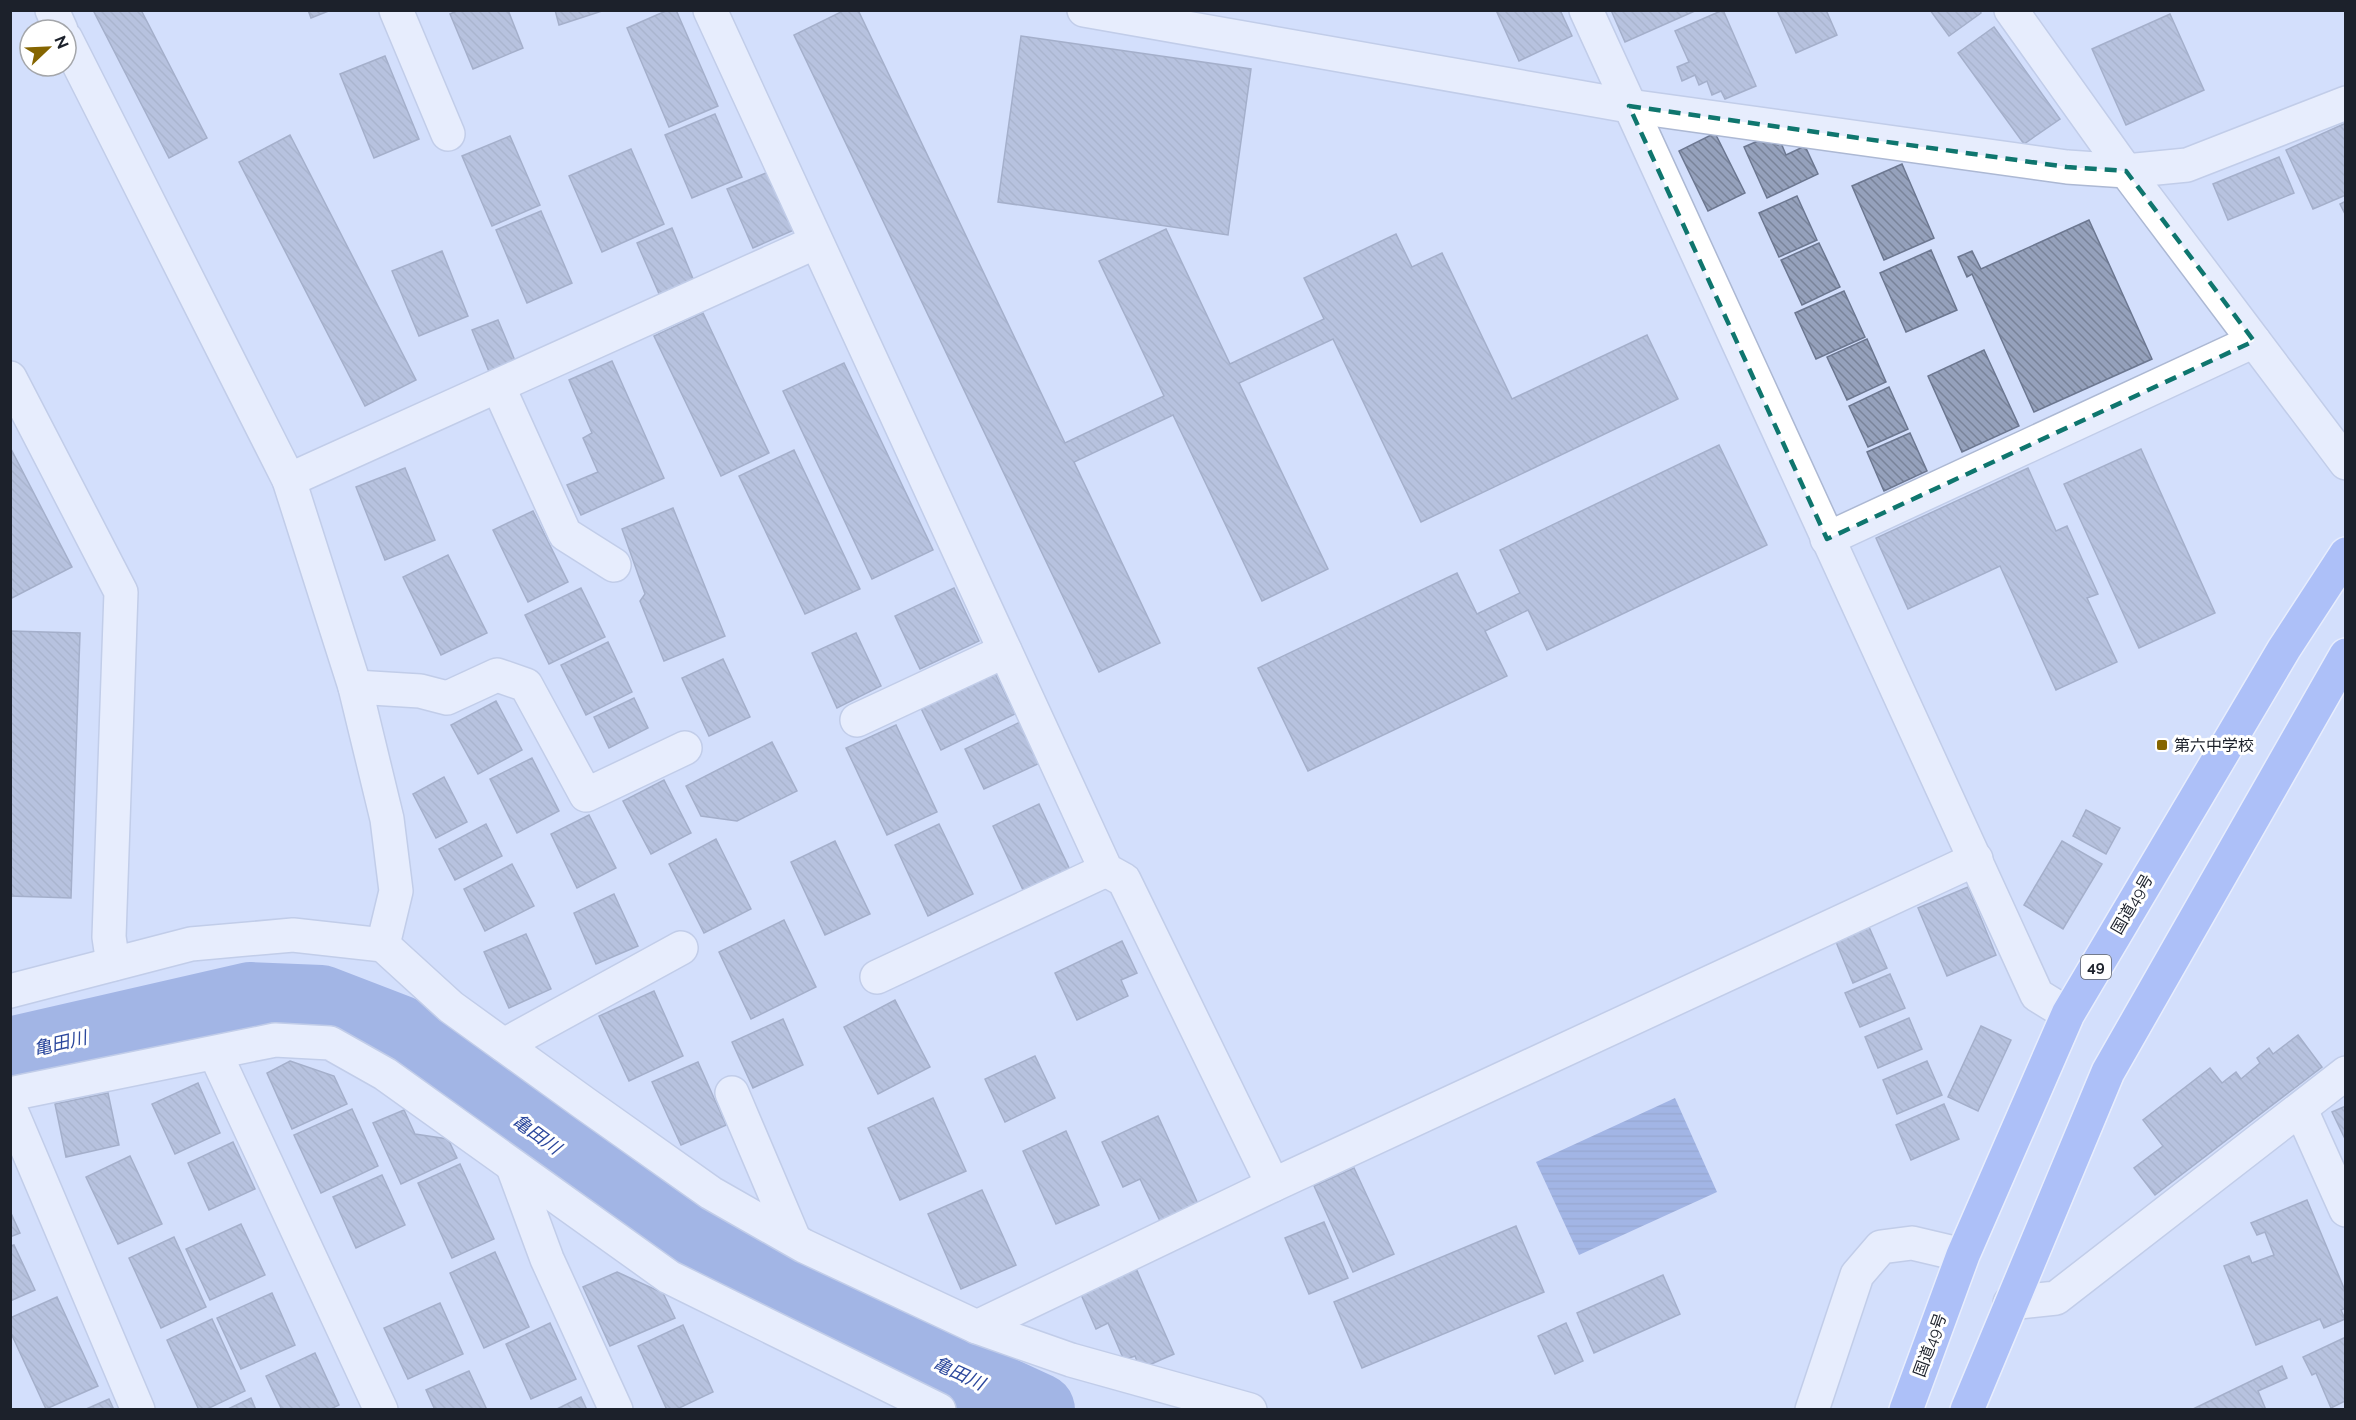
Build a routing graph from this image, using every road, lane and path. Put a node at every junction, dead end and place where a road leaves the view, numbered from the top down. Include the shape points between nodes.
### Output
1 (396, 10) edge
2 (710, 10) edge
3 (1084, 10) edge
4 (1586, 10) edge
5 (2011, 10) edge
6 (78, 63) edge
7 (2346, 103) edge
8 (1629, 106) junction
9 (448, 134) dead end
10 (2126, 171) junction
11 (816, 242) junction
12 (2254, 342) junction
13 (10, 378) edge
14 (498, 386) junction
15 (2346, 463) edge
16 (289, 480) junction
17 (1827, 539) junction
18 (2346, 554) edge
19 (614, 565) dead end
20 (1005, 651) junction
21 (2346, 655) edge
22 (355, 687) junction
23 (857, 720) dead end
24 (685, 747) dead end
25 (1976, 859) junction
26 (1106, 870) junction
27 (383, 945) junction
28 (681, 948) dead end
29 (113, 964) junction
30 (878, 977) dead end
31 (10, 991) edge
32 (2068, 1014) junction
33 (504, 1045) junction
34 (215, 1053) junction
35 (2346, 1073) edge
36 (732, 1093) dead end
37 (10, 1095) edge
38 (10, 1108) edge
39 (2301, 1110) junction
40 (513, 1167) junction
41 (1273, 1185) junction
42 (2346, 1210) edge
43 (794, 1239) junction
44 (1963, 1256) junction
45 (2010, 1303) junction
46 (977, 1328) junction
47 (138, 1410) edge
48 (381, 1410) edge
49 (616, 1410) edge
50 (939, 1410) edge
51 (1250, 1410) edge
52 (1812, 1410) edge
53 (1906, 1410) edge
54 (1967, 1410) edge

1 - 9 street
2 - 11 street
3 - 8 street
4 - 8 street
5 - 10 street
6 - 16 street
7 - 10 street via 2187,165
8 - 10 street via 2067,167
8 - 17 street
10 - 12 street
11 - 14 street
11 - 20 street
12 - 15 street
12 - 17 street
13 - 29 street via 121,592 109,937
14 - 16 street
14 - 19 street via 565,534
16 - 22 street
17 - 25 street
18 - 32 highway, 国道49号 / 49 via 2284,649
20 - 23 street
20 - 26 street
21 - 45 highway via 2108,1072
22 - 24 street via 420,691 447,698 497,675 526,685 586,795
22 - 27 street via 387,819 396,891
25 - 32 street via 2037,995
25 - 41 street
26 - 30 street
26 - 41 street via 1124,880
27 - 29 street via 293,935 191,944
27 - 33 street via 451,1006
28 - 33 street
29 - 31 street
32 - 44 highway, 国道49号 / 49
33 - 43 street via 711,1193
34 - 37 street
34 - 40 street via 275,1040 330,1043 385,1074
34 - 48 street
35 - 39 street
36 - 43 street
38 - 47 street
39 - 42 street
39 - 45 street via 2056,1298
40 - 49 street via 547,1258
40 - 50 street via 669,1277
41 - 46 street
43 - 46 street
44 - 52 street via 1912,1243 1881,1247 1857,1275
44 - 53 highway, 国道49号 / 49
45 - 54 highway
46 - 51 street via 1071,1360

